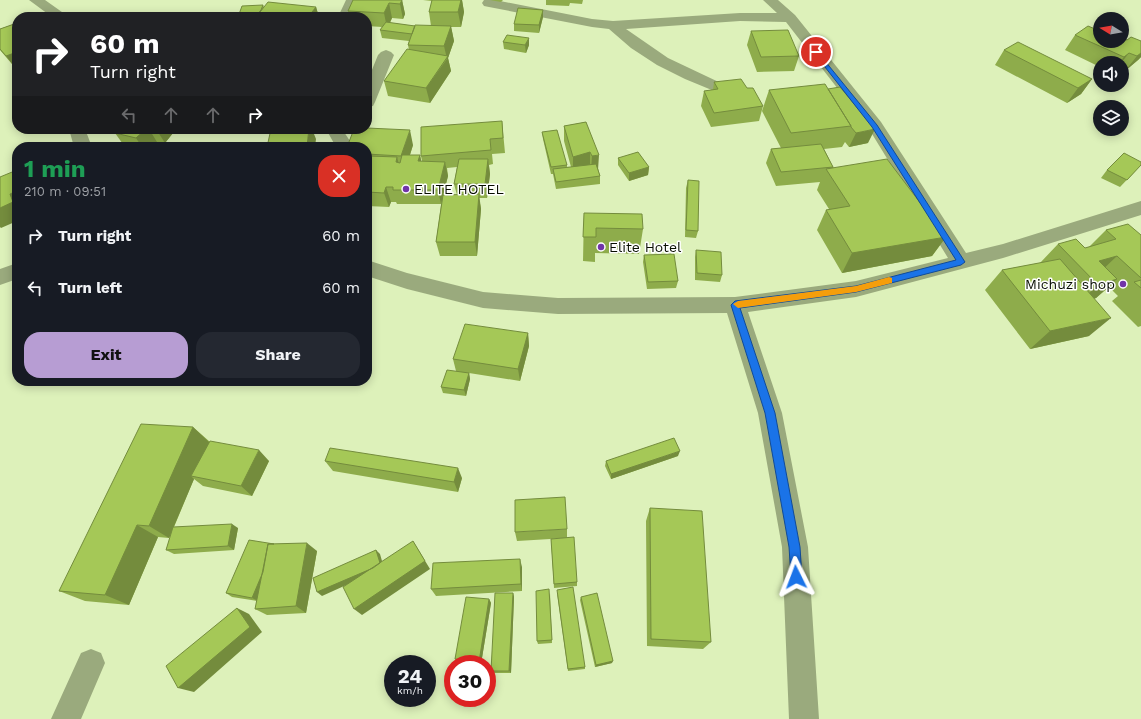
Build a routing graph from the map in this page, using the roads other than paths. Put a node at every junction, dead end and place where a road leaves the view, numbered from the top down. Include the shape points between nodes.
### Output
1 (36, 0) edge
2 (353, 0) edge
3 (770, 0) edge
4 (490, 3) dead end
5 (54, 12) edge
6 (347, 12) edge
7 (790, 18) junction
8 (613, 25) junction
9 (386, 55) dead end
10 (718, 88) edge
11 (372, 90) edge
12 (339, 134) edge
13 (348, 142) edge
14 (1141, 208) edge
15 (961, 262) junction
16 (372, 270) edge
17 (12, 273) edge
18 (0, 277) edge
19 (735, 305) junction
20 (91, 663) dead end
21 (66, 719) edge
22 (804, 719) edge

1 - 5 street
2 - 6 street
3 - 7 street
4 - 8 street
7 - 8 street via 740,17
7 - 15 street via 875,126
8 - 10 street via 645,50 692,77
9 - 11 street
12 - 13 street
14 - 15 street
15 - 19 street via 856,289
16 - 19 street via 483,300 558,306
17 - 18 street
19 - 22 street via 770,413 795,547
20 - 21 street

